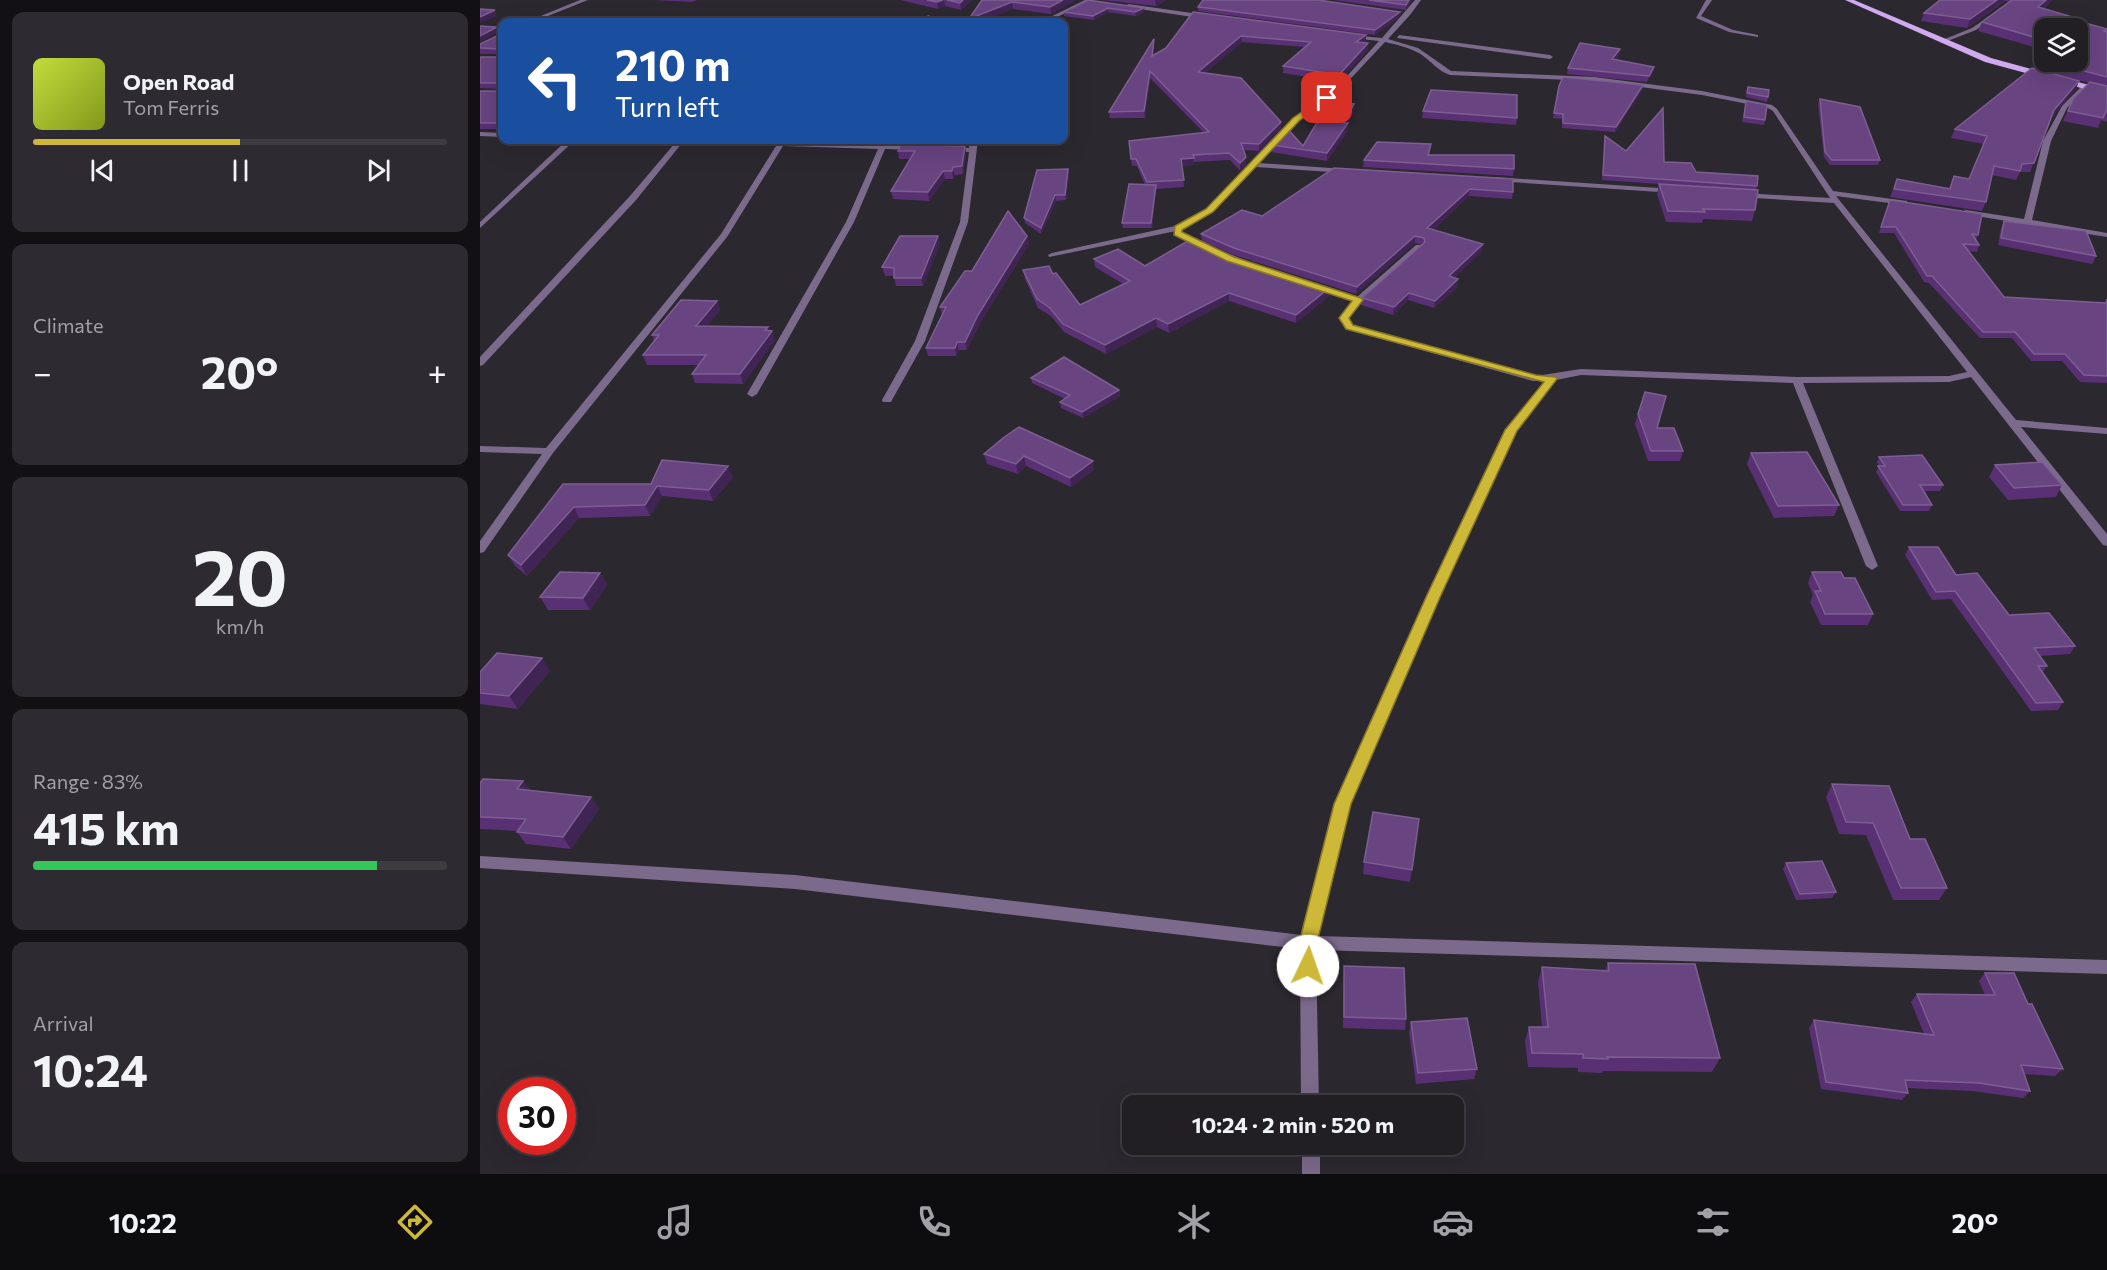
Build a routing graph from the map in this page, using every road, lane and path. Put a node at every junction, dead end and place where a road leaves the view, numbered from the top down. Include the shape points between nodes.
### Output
1 (585, 0) edge
2 (1086, 0) edge
3 (1418, 0) edge
4 (1709, 0) edge
5 (1848, 0) edge
6 (1098, 2) edge
7 (1121, 5) edge
8 (2000, 10) edge
9 (1397, 13) edge
10 (1408, 14) junction
11 (539, 18) edge
12 (1051, 18) edge
13 (1211, 18) edge
14 (1338, 34) edge
15 (1756, 36) dead end
16 (1387, 38) junction
17 (1943, 41) junction
18 (1550, 57) dead end
19 (2084, 87) junction
20 (2107, 93) edge
21 (480, 134) edge
22 (498, 135) edge
23 (567, 144) edge
24 (678, 144) edge
25 (781, 144) edge
26 (883, 144) edge
27 (890, 144) edge
28 (974, 144) edge
29 (927, 149) edge
30 (938, 149) edge
31 (973, 150) junction
32 (1255, 165) junction
33 (1351, 172) edge
34 (1490, 178) edge
35 (1681, 191) edge
36 (1729, 194) edge
37 (1834, 197) junction
38 (1913, 204) edge
39 (1959, 211) edge
40 (2028, 221) junction
41 (480, 226) edge
42 (1178, 228) junction
43 (2107, 235) edge
44 (1183, 238) dead end
45 (1419, 247) edge
46 (1052, 255) dead end
47 (1305, 283) edge
48 (1358, 300) junction
49 (480, 363) edge
50 (1971, 374) junction
51 (1552, 379) junction
52 (1797, 380) junction
53 (752, 394) dead end
54 (887, 400) dead end
55 (2011, 423) junction
56 (2107, 431) edge
57 (480, 449) edge
58 (549, 451) junction
59 (2107, 542) edge
60 (480, 549) edge
61 (1872, 566) dead end
62 (480, 862) edge
63 (1308, 943) junction
64 (2107, 967) edge
65 (1310, 1095) edge
66 (1311, 1155) edge
67 (1311, 1174) edge

1 - 11 street
2 - 6 street
2 - 12 street
3 - 10 street
4 - 15 street via 1698,17 1731,31
5 - 17 main road
7 - 13 street
8 - 17 street via 1974,29
9 - 10 street
10 - 16 street
14 - 16 street
16 - 18 street
16 - 32 street via 1338,89 1296,119
16 - 37 street via 1427,55 1441,71 1450,73 1606,80 1770,106
17 - 19 main road via 1988,60
19 - 20 main road
19 - 40 street via 2064,107 2047,141
21 - 22 street
23 - 41 street
24 - 49 street
25 - 58 street via 724,235
26 - 53 street via 850,222
27 - 29 street
28 - 31 street
30 - 31 street
31 - 54 street via 964,222 920,341
32 - 33 street
32 - 42 street via 1209,211
34 - 35 street
36 - 37 street
37 - 38 street
37 - 50 street
39 - 40 street
40 - 43 street
42 - 44 street
42 - 46 street
45 - 48 street
47 - 48 street
48 - 51 street via 1344,318 1349,327 1536,379
50 - 52 street via 1949,379
50 - 55 street
51 - 52 street via 1581,372
51 - 63 street via 1511,430 1347,794
52 - 61 street
55 - 56 street
55 - 59 street
57 - 58 street
58 - 60 street
62 - 63 street via 795,882
63 - 64 street
63 - 65 street
66 - 67 street

